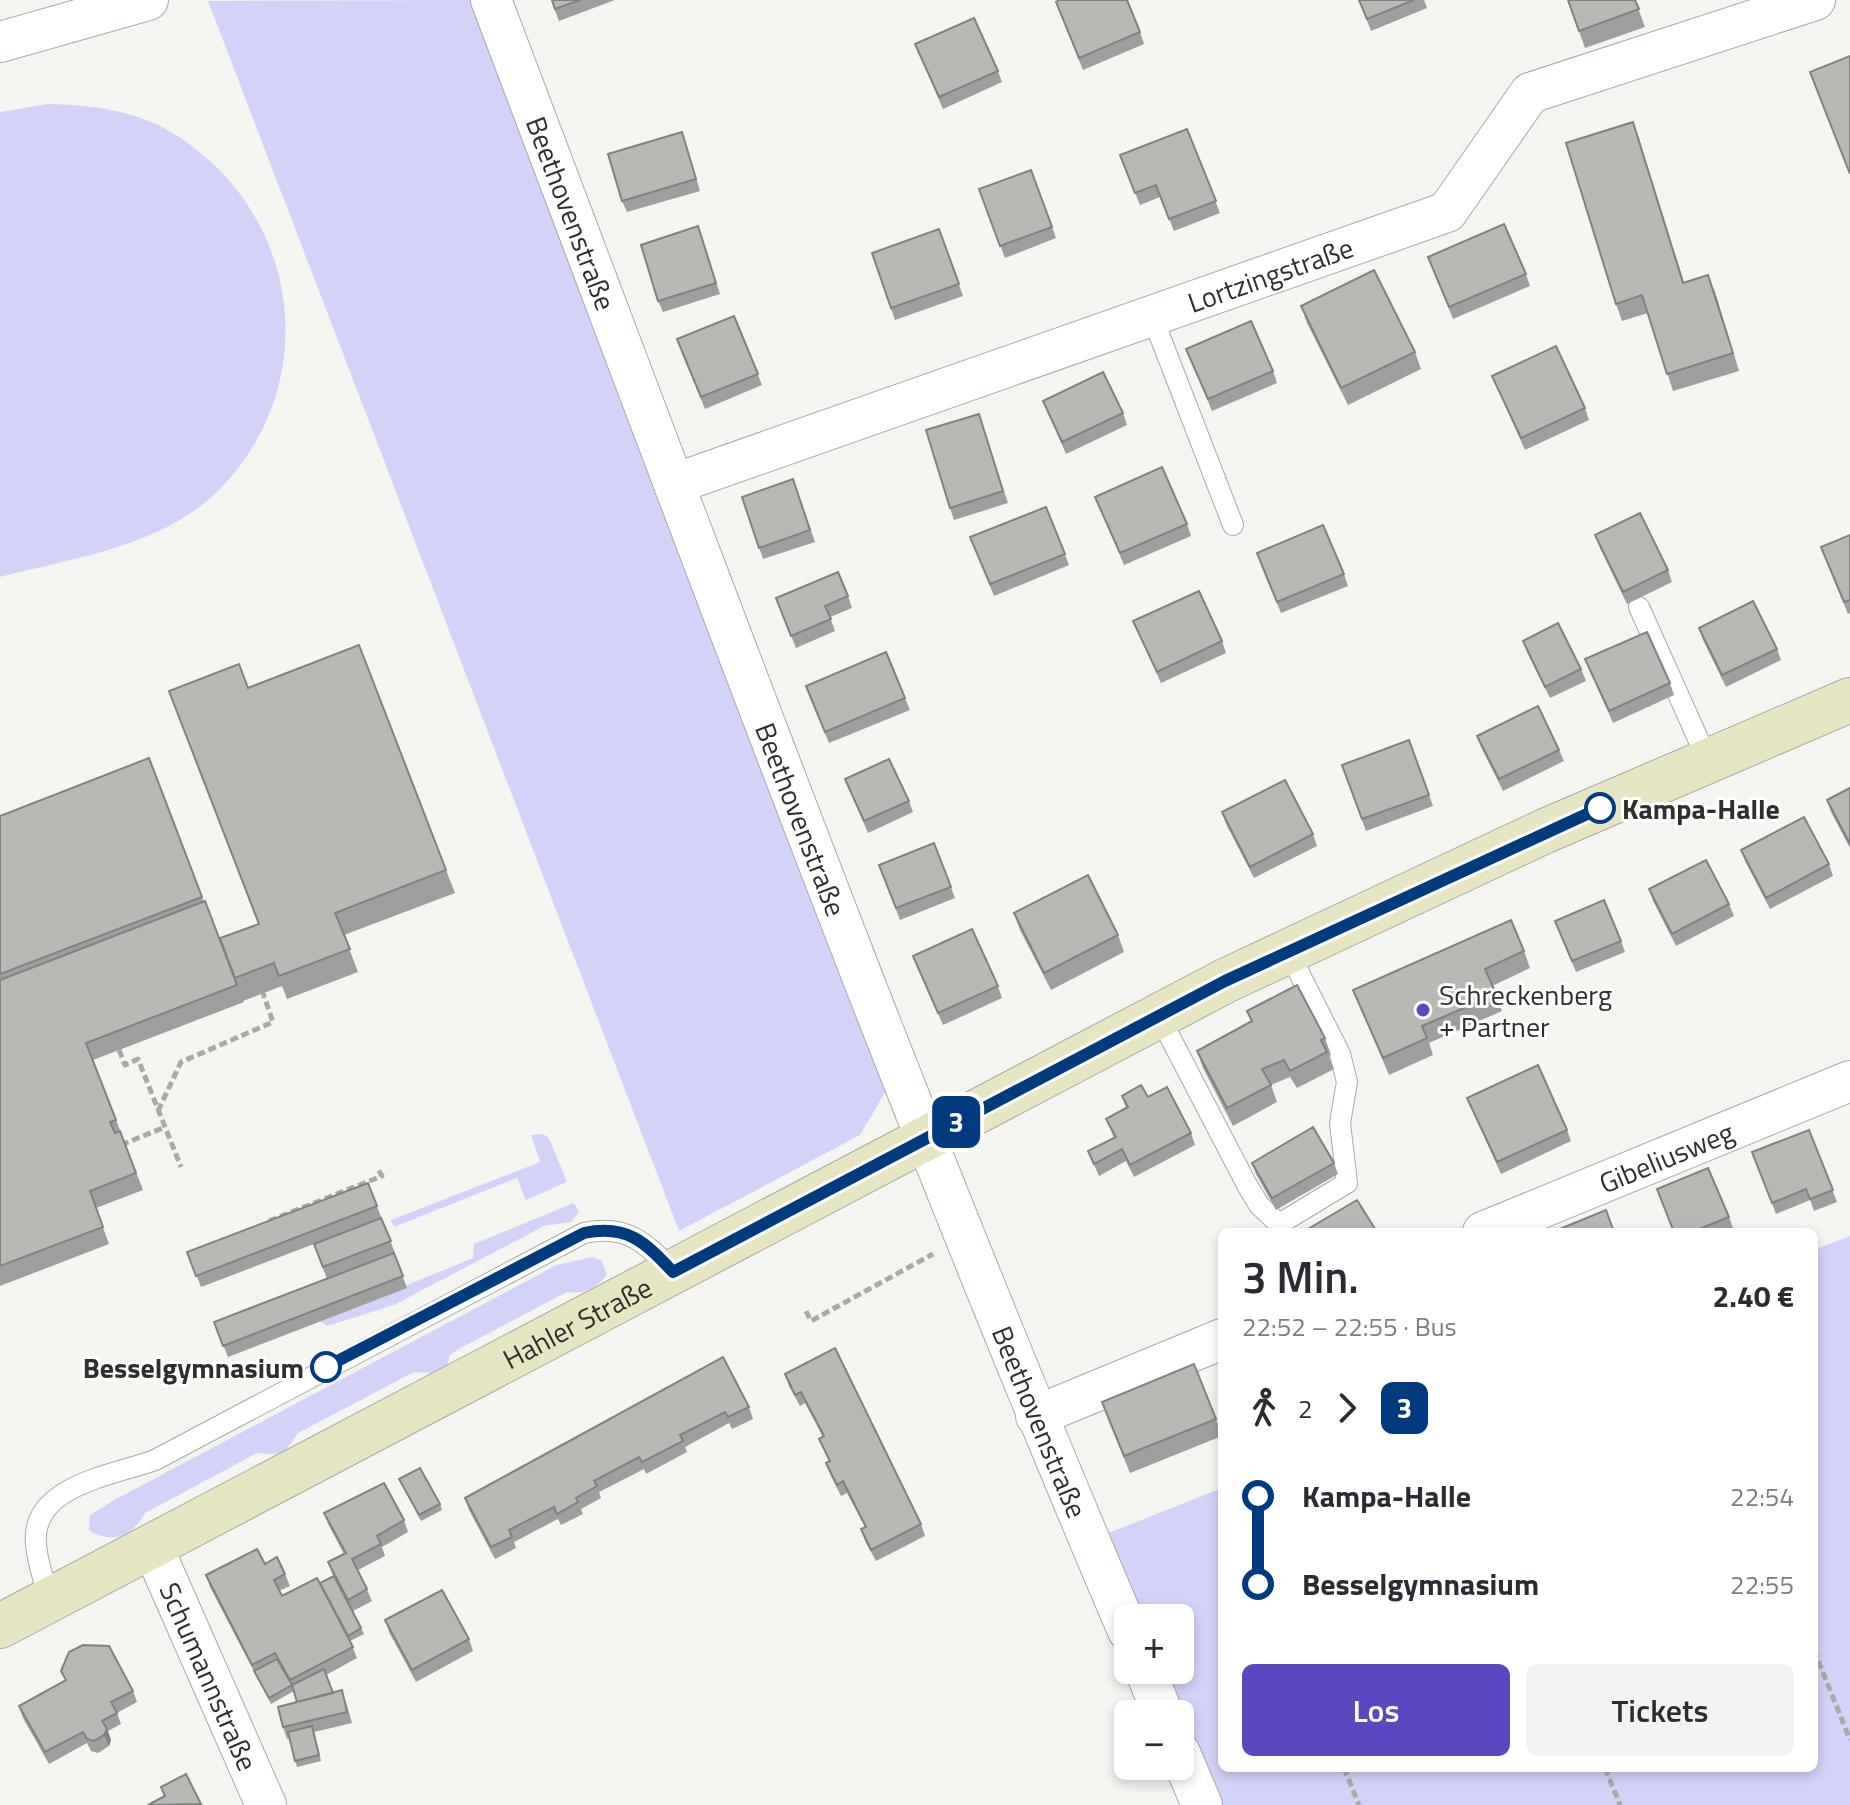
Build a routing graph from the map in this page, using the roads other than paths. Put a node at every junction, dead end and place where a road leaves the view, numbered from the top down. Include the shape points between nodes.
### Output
1 (148, 0) edge
2 (491, 0) edge
3 (1815, 0) edge
4 (0, 42) edge
5 (1152, 316) junction
6 (674, 484) junction
7 (1233, 525) dead end
8 (1639, 607) dead end
9 (1850, 700) edge
10 (1708, 761) junction
11 (1288, 951) junction
12 (1159, 1016) junction
13 (1850, 1081) edge
14 (926, 1138) junction
15 (1493, 1228) edge
16 (673, 1272) junction
17 (1218, 1341) edge
18 (1036, 1416) junction
19 (153, 1548) junction
20 (49, 1600) junction
21 (1116, 1604) edge
22 (0, 1626) edge
23 (1191, 1780) edge
24 (266, 1805) edge
25 (1202, 1805) edge

1 - 4 street
2 - 6 street, Beethovenstraße
3 - 5 street, Lortzingstraße via 1530,93 1447,212
5 - 6 street, Lortzingstraße
5 - 7 lane
6 - 14 street, Beethovenstraße
8 - 10 lane
9 - 10 street, Hahler Straße
10 - 11 street, Hahler Straße
11 - 12 street, Hahler Straße
11 - 12 lane via 1340,1054 1347,1082 1340,1123 1347,1183 1279,1224 1247,1185
12 - 14 street, Hahler Straße
13 - 15 street, Gibeliusweg
14 - 16 street, Hahler Straße
14 - 18 street, Beethovenstraße
16 - 19 street, Hahler Straße
16 - 20 lane via 631,1235 608,1228 584,1233 155,1460 61,1493 48,1507 35,1542
17 - 18 street
18 - 21 street, Beethovenstraße
19 - 20 street, Hahler Straße
19 - 24 street, Schumannstraße
20 - 22 street, Hahler Straße
23 - 25 street

